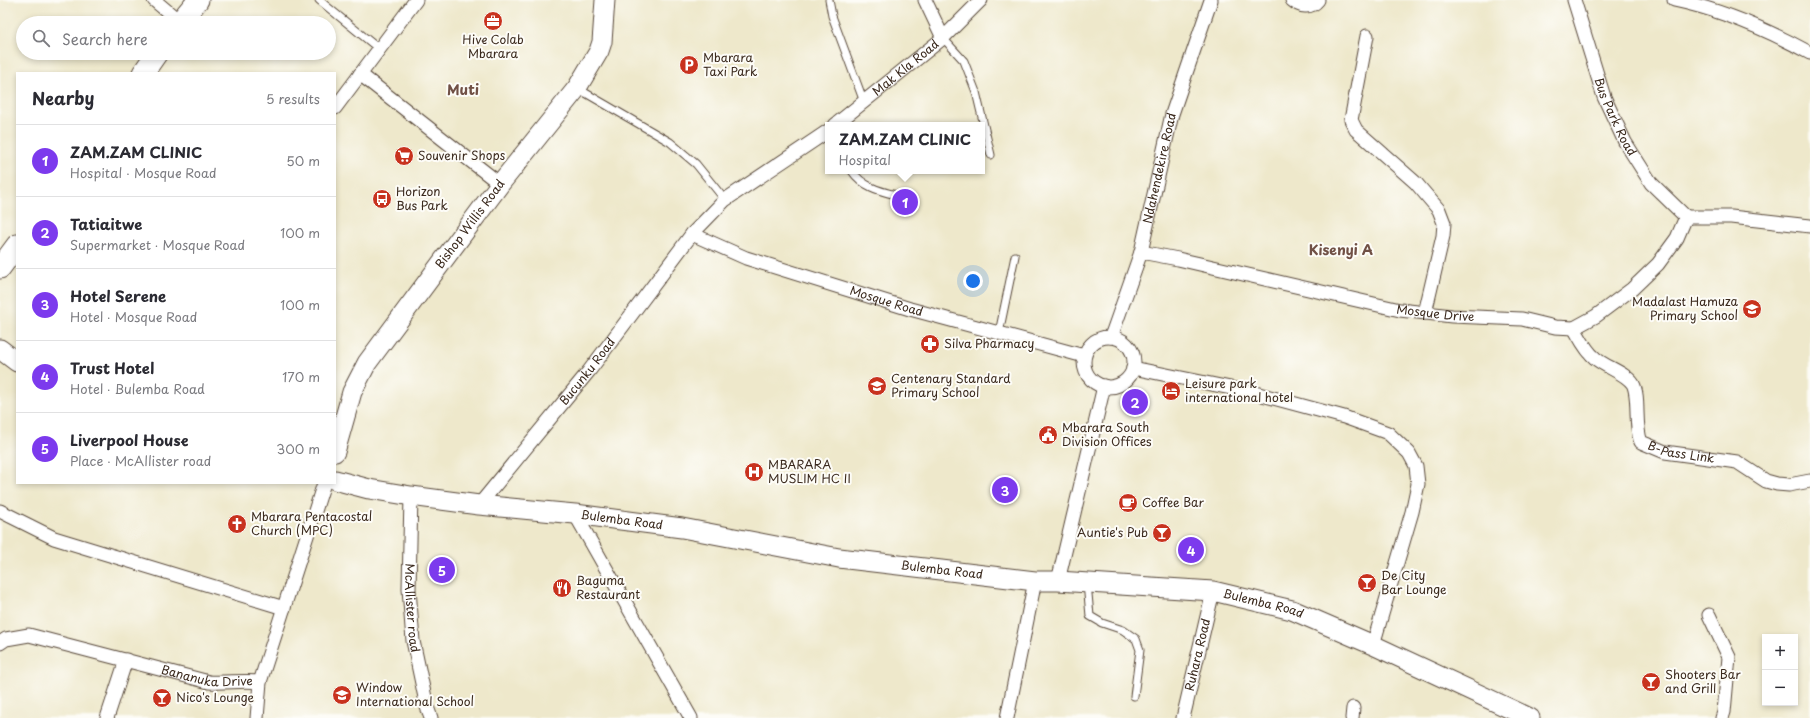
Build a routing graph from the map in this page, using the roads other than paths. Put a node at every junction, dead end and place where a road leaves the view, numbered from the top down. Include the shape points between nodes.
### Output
1 (154, 0) edge
2 (198, 0) edge
3 (319, 0) edge
4 (416, 0) edge
5 (605, 0) edge
6 (829, 0) edge
7 (925, 0) edge
8 (981, 0) edge
9 (1211, 0) edge
10 (1292, 0) edge
11 (1318, 0) edge
12 (1574, 0) edge
13 (1674, 0) edge
14 (172, 16) edge
15 (184, 16) edge
16 (1366, 36) dead end
17 (943, 38) junction
18 (379, 49) junction
19 (1810, 53) edge
20 (153, 60) edge
21 (144, 72) edge
22 (360, 74) junction
23 (577, 88) junction
24 (864, 102) junction
25 (336, 107) edge
26 (839, 122) edge
27 (983, 122) edge
28 (985, 130) edge
29 (825, 133) edge
30 (991, 155) dead end
31 (854, 174) edge
32 (500, 184) junction
33 (896, 195) dead end
34 (725, 200) junction
35 (1686, 217) junction
36 (1809, 224) edge
37 (692, 234) junction
38 (16, 246) edge
39 (1141, 252) junction
40 (1015, 256) dead end
41 (0, 268) edge
42 (1425, 313) junction
43 (1574, 328) junction
44 (1000, 333) junction
45 (1110, 337) junction
46 (0, 349) edge
47 (1084, 356) junction
48 (16, 361) edge
49 (1133, 368) junction
50 (1104, 386) junction
51 (336, 448) edge
52 (336, 480) edge
53 (1810, 481) edge
54 (324, 484) edge
55 (411, 496) junction
56 (479, 505) junction
57 (0, 511) edge
58 (575, 514) junction
59 (1035, 581) junction
60 (1058, 581) junction
61 (1087, 583) junction
62 (1213, 591) junction
63 (284, 608) junction
64 (1709, 615) dead end
65 (0, 643) edge
66 (1373, 645) junction
67 (126, 660) junction
68 (260, 682) junction
69 (1134, 696) dead end
70 (107, 718) edge
71 (256, 718) edge
72 (431, 718) edge
73 (691, 718) edge
74 (1007, 718) edge
75 (1183, 718) edge
76 (1530, 718) edge
77 (1722, 718) edge

1 - 14 street
2 - 15 main road
3 - 18 lane
4 - 18 street
5 - 23 main road, Bishop Willis Road via 602,42
6 - 24 lane via 832,16
7 - 17 street, Mak Kla Road
8 - 17 street
9 - 39 street, Ndahendekire Road via 1172,114
10 - 11 street via 1309,7
12 - 35 street, Bus Park Road via 1604,97 1625,142 1651,183
13 - 19 street via 1700,6 1778,36
16 - 42 street via 1351,120 1356,130 1416,183 1439,210 1444,224
17 - 24 street, Mak Kla Road
17 - 27 lane via 964,61 976,92
18 - 22 street
20 - 21 main road
22 - 25 street
22 - 32 street
23 - 32 main road, Bishop Willis Road
23 - 34 lane via 670,142 696,164
24 - 26 street, Mak Kla Road
28 - 30 lane
29 - 34 street, Mak Kla Road
31 - 33 lane via 857,179 878,191
32 - 51 main road, Bishop Willis Road via 367,363 352,392
34 - 37 street, Mak Kla Road
35 - 36 street via 1731,217
35 - 43 street via 1676,238 1658,264 1632,289 1596,316
37 - 44 street, Mosque Road via 746,258 910,309
37 - 56 street, Bucunku Road via 589,371
38 - 41 main road
39 - 42 street, Mosque Drive via 1365,303
39 - 45 street, Ndahendekire Road
40 - 44 lane
42 - 43 street, Mosque Drive via 1522,319 1555,327
43 - 53 street, B-Pass Link via 1596,360 1632,382 1641,442 1665,452 1737,462 1766,481 1777,484
44 - 47 street, Mosque Road
45 - 47 street via 1092,343
45 - 49 street via 1127,345 1132,352
46 - 48 main road
47 - 50 street via 1086,372 1096,383
49 - 50 street via 1125,381
49 - 66 street via 1255,393 1344,418 1388,433 1409,453 1416,466 1418,484 1408,528
50 - 60 street
52 - 55 main road, Bulemba Road
54 - 63 street, Bananuka Drive
55 - 56 main road, Bulemba Road
55 - 72 street, McAllister road via 409,589 413,641
56 - 58 main road, Bulemba Road
57 - 63 street via 54,538
58 - 59 main road, Bulemba Road via 682,528 840,558
58 - 73 street
59 - 60 main road, Bulemba Road
59 - 74 street
60 - 61 main road, Bulemba Road
61 - 62 main road, Bulemba Road
61 - 69 lane via 1090,616 1123,630 1136,639 1140,650
62 - 66 main road, Bulemba Road via 1292,610
62 - 75 street, Ruhara Road
63 - 68 street, Bananuka Drive
64 - 77 street via 1729,657
65 - 67 street, Bananuka Drive via 6,639 29,635
66 - 76 main road, Bulemba Road
67 - 68 street, Bananuka Drive via 209,682
67 - 70 street
68 - 71 street

